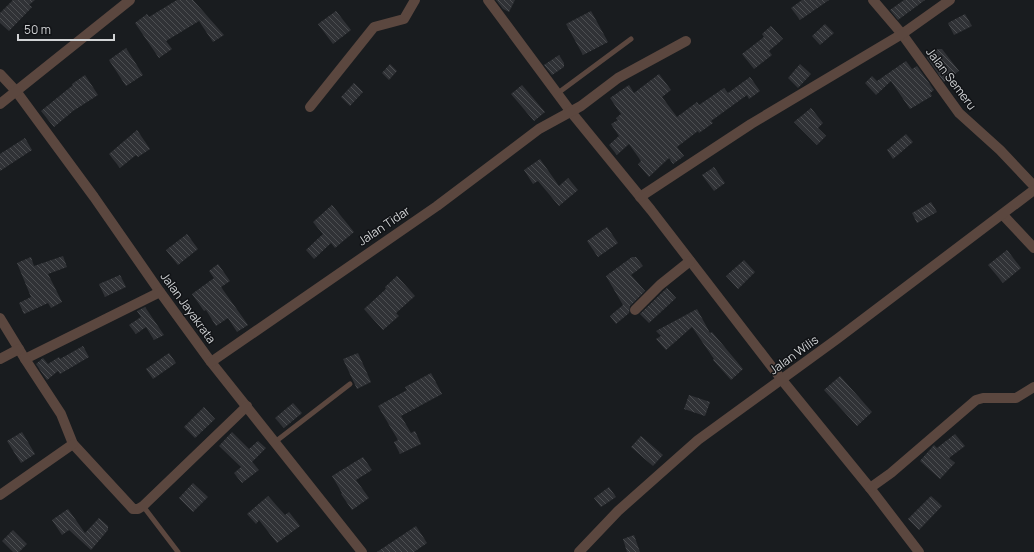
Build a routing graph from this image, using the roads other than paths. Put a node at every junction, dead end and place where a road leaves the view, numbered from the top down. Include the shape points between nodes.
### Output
1 (130, 0) edge
2 (415, 0) edge
3 (489, 0) edge
4 (873, 0) edge
5 (950, 0) edge
6 (902, 34) junction
7 (631, 39) dead end
8 (686, 41) dead end
9 (0, 74) edge
10 (16, 91) junction
11 (558, 94) junction
12 (0, 104) edge
13 (310, 107) dead end
14 (571, 112) junction
15 (1034, 186) edge
16 (1034, 190) edge
17 (640, 197) junction
18 (1003, 214) junction
19 (1034, 248) edge
20 (690, 261) junction
21 (160, 292) junction
22 (635, 310) dead end
23 (0, 318) edge
24 (19, 349) junction
25 (0, 359) edge
26 (25, 359) junction
27 (211, 362) junction
28 (782, 380) junction
29 (350, 384) dead end
30 (1034, 388) edge
31 (247, 406) junction
32 (275, 442) junction
33 (73, 444) junction
34 (870, 488) junction
35 (1, 493) edge
36 (143, 506) junction
37 (178, 552) edge
38 (362, 552) edge
39 (579, 552) edge
40 (919, 552) edge

1 - 10 street
2 - 13 street via 404,19 374,27
3 - 11 street
4 - 6 street, Jalan Semeru
5 - 6 street
6 - 15 street, Jalan Semeru via 959,113 1000,150
6 - 17 street via 751,124
7 - 11 lane
8 - 14 street, Jalan Tidar via 618,78
9 - 10 street, Jalan Jayakrata
10 - 12 street
10 - 21 street, Jalan Jayakrata
11 - 14 street
14 - 17 street
14 - 27 street, Jalan Tidar via 539,129 437,206
16 - 18 street, Jalan Wilis
17 - 20 street
18 - 19 street
18 - 28 street, Jalan Wilis
20 - 22 street
20 - 28 street
21 - 26 street
21 - 27 street, Jalan Jayakrata
23 - 24 street
24 - 25 street
24 - 26 street
26 - 33 street via 61,414
27 - 31 street, Jalan Jayakrata
28 - 34 street
28 - 39 street, Jalan Wilis via 698,440 618,511
29 - 32 lane
30 - 34 street via 1016,398 976,400
31 - 32 street, Jalan Jayakrata
31 - 36 street
32 - 38 street, Jalan Jayakrata
33 - 35 street
33 - 36 street via 129,507 135,509
34 - 40 street
36 - 37 lane

